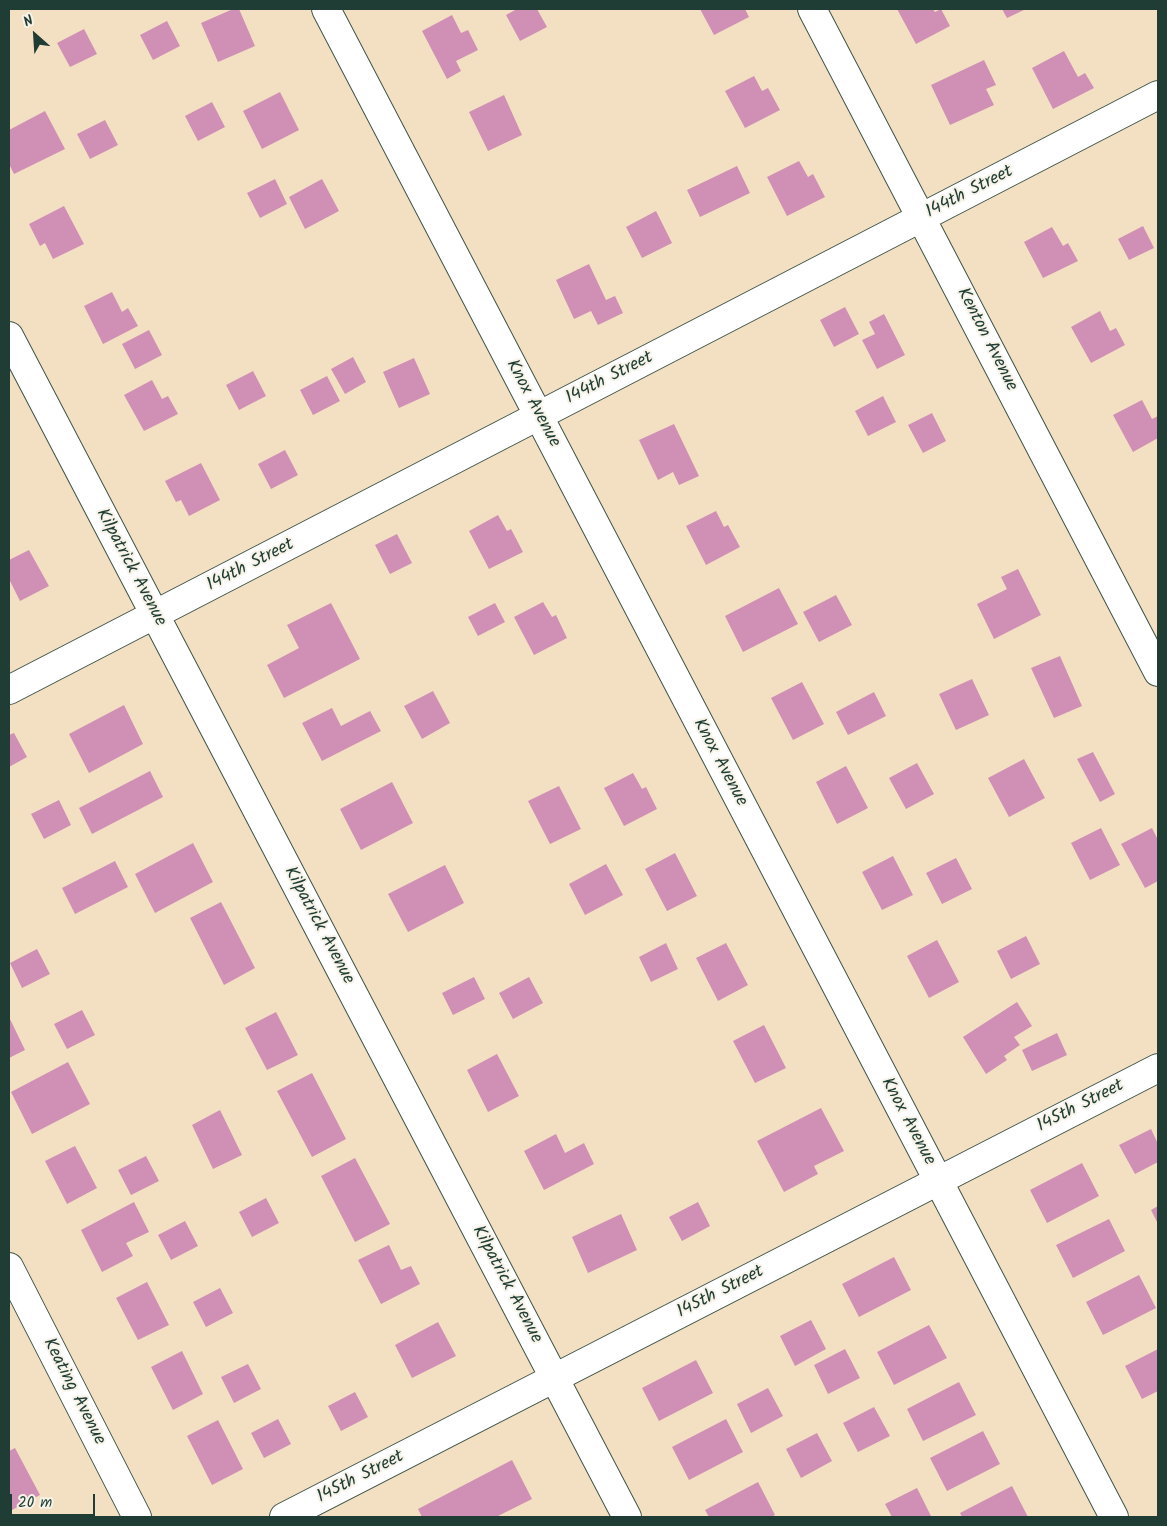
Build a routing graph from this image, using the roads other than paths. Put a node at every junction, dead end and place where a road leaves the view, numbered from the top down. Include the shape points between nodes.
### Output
1 (326, 9) edge
2 (812, 9) edge
3 (1158, 95) edge
4 (922, 218) junction
5 (9, 336) edge
6 (538, 416) junction
7 (155, 615) junction
8 (1158, 672) edge
9 (9, 690) edge
10 (1158, 1068) edge
11 (938, 1181) junction
12 (9, 1267) edge
13 (555, 1378) junction
14 (137, 1517) edge
15 (284, 1517) edge
16 (627, 1517) edge
17 (1114, 1517) edge

1 - 6 street, Knox Avenue
2 - 4 street, Kenton Avenue
3 - 4 street, 144th Street
4 - 6 street, 144th Street
4 - 8 street, Kenton Avenue
5 - 7 street, Kilpatrick Avenue
6 - 7 street, 144th Street
6 - 11 street, Knox Avenue
7 - 9 street, 144th Street
7 - 13 street, Kilpatrick Avenue
10 - 11 street, 145th Street
11 - 13 street, 145th Street
11 - 17 street, Knox Avenue
12 - 14 street, Keating Avenue
13 - 15 street, 145th Street
13 - 16 street, Kilpatrick Avenue

